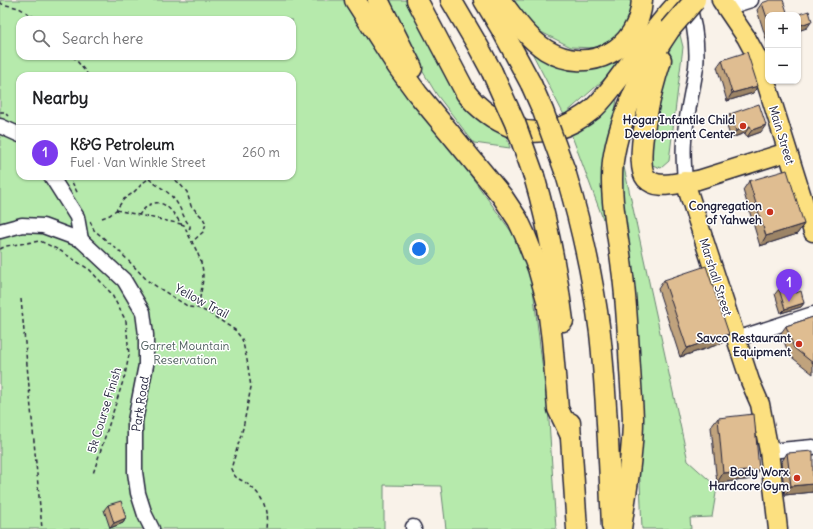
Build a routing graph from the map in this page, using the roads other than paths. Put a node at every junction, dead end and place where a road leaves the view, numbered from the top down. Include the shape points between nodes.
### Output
1 (355, 0) edge
2 (378, 0) edge
3 (417, 0) edge
4 (451, 0) edge
5 (484, 0) edge
6 (500, 0) edge
7 (642, 0) edge
8 (751, 0) edge
9 (688, 1) edge
10 (723, 4) edge
11 (669, 26) junction
12 (0, 126) edge
13 (16, 133) edge
14 (465, 152) junction
15 (787, 152) junction
16 (53, 180) edge
17 (685, 182) junction
18 (809, 207) edge
19 (0, 231) edge
20 (813, 232) edge
21 (81, 240) junction
22 (813, 314) edge
23 (736, 339) junction
24 (571, 436) junction
25 (813, 447) edge
26 (770, 451) junction
27 (152, 529) edge
28 (577, 529) edge
29 (612, 529) edge
30 (621, 529) edge
31 (778, 529) edge

1 - 14 highway via 403,74
2 - 14 highway via 424,90
3 - 11 highway via 466,93 477,106 505,124 522,130 540,132 562,127 594,108
4 - 24 highway, bridge via 492,72 515,123 543,207 556,272 564,336
5 - 29 highway, bridge via 530,84 545,118 565,171 584,239 600,332
6 - 7 highway via 522,29 539,45 562,57 581,60 609,54 625,43 636,28
8 - 10 street
9 - 11 highway, bridge
9 - 17 street, Marshall Street via 695,30 696,57 684,139
10 - 15 main road, Main Street via 746,36 760,63
11 - 17 highway via 651,93 642,164 645,177 655,184
11 - 30 highway via 630,104 619,132 613,161 613,207 625,296 633,418
12 - 13 street
14 - 24 highway via 511,208 532,250 546,300 558,409
15 - 17 main road
15 - 18 main road, Main Street
16 - 21 street via 76,217
17 - 23 main road, Marshall Street
18 - 20 main road, Main Street
19 - 21 street, Park Road via 22,225 43,226
21 - 27 street, Park Road via 124,280 143,312 146,365 135,421 135,472 138,493
22 - 23 street
23 - 26 main road, Marshall Street via 760,404
24 - 28 highway
25 - 26 street
26 - 31 main road, Marshall Street

